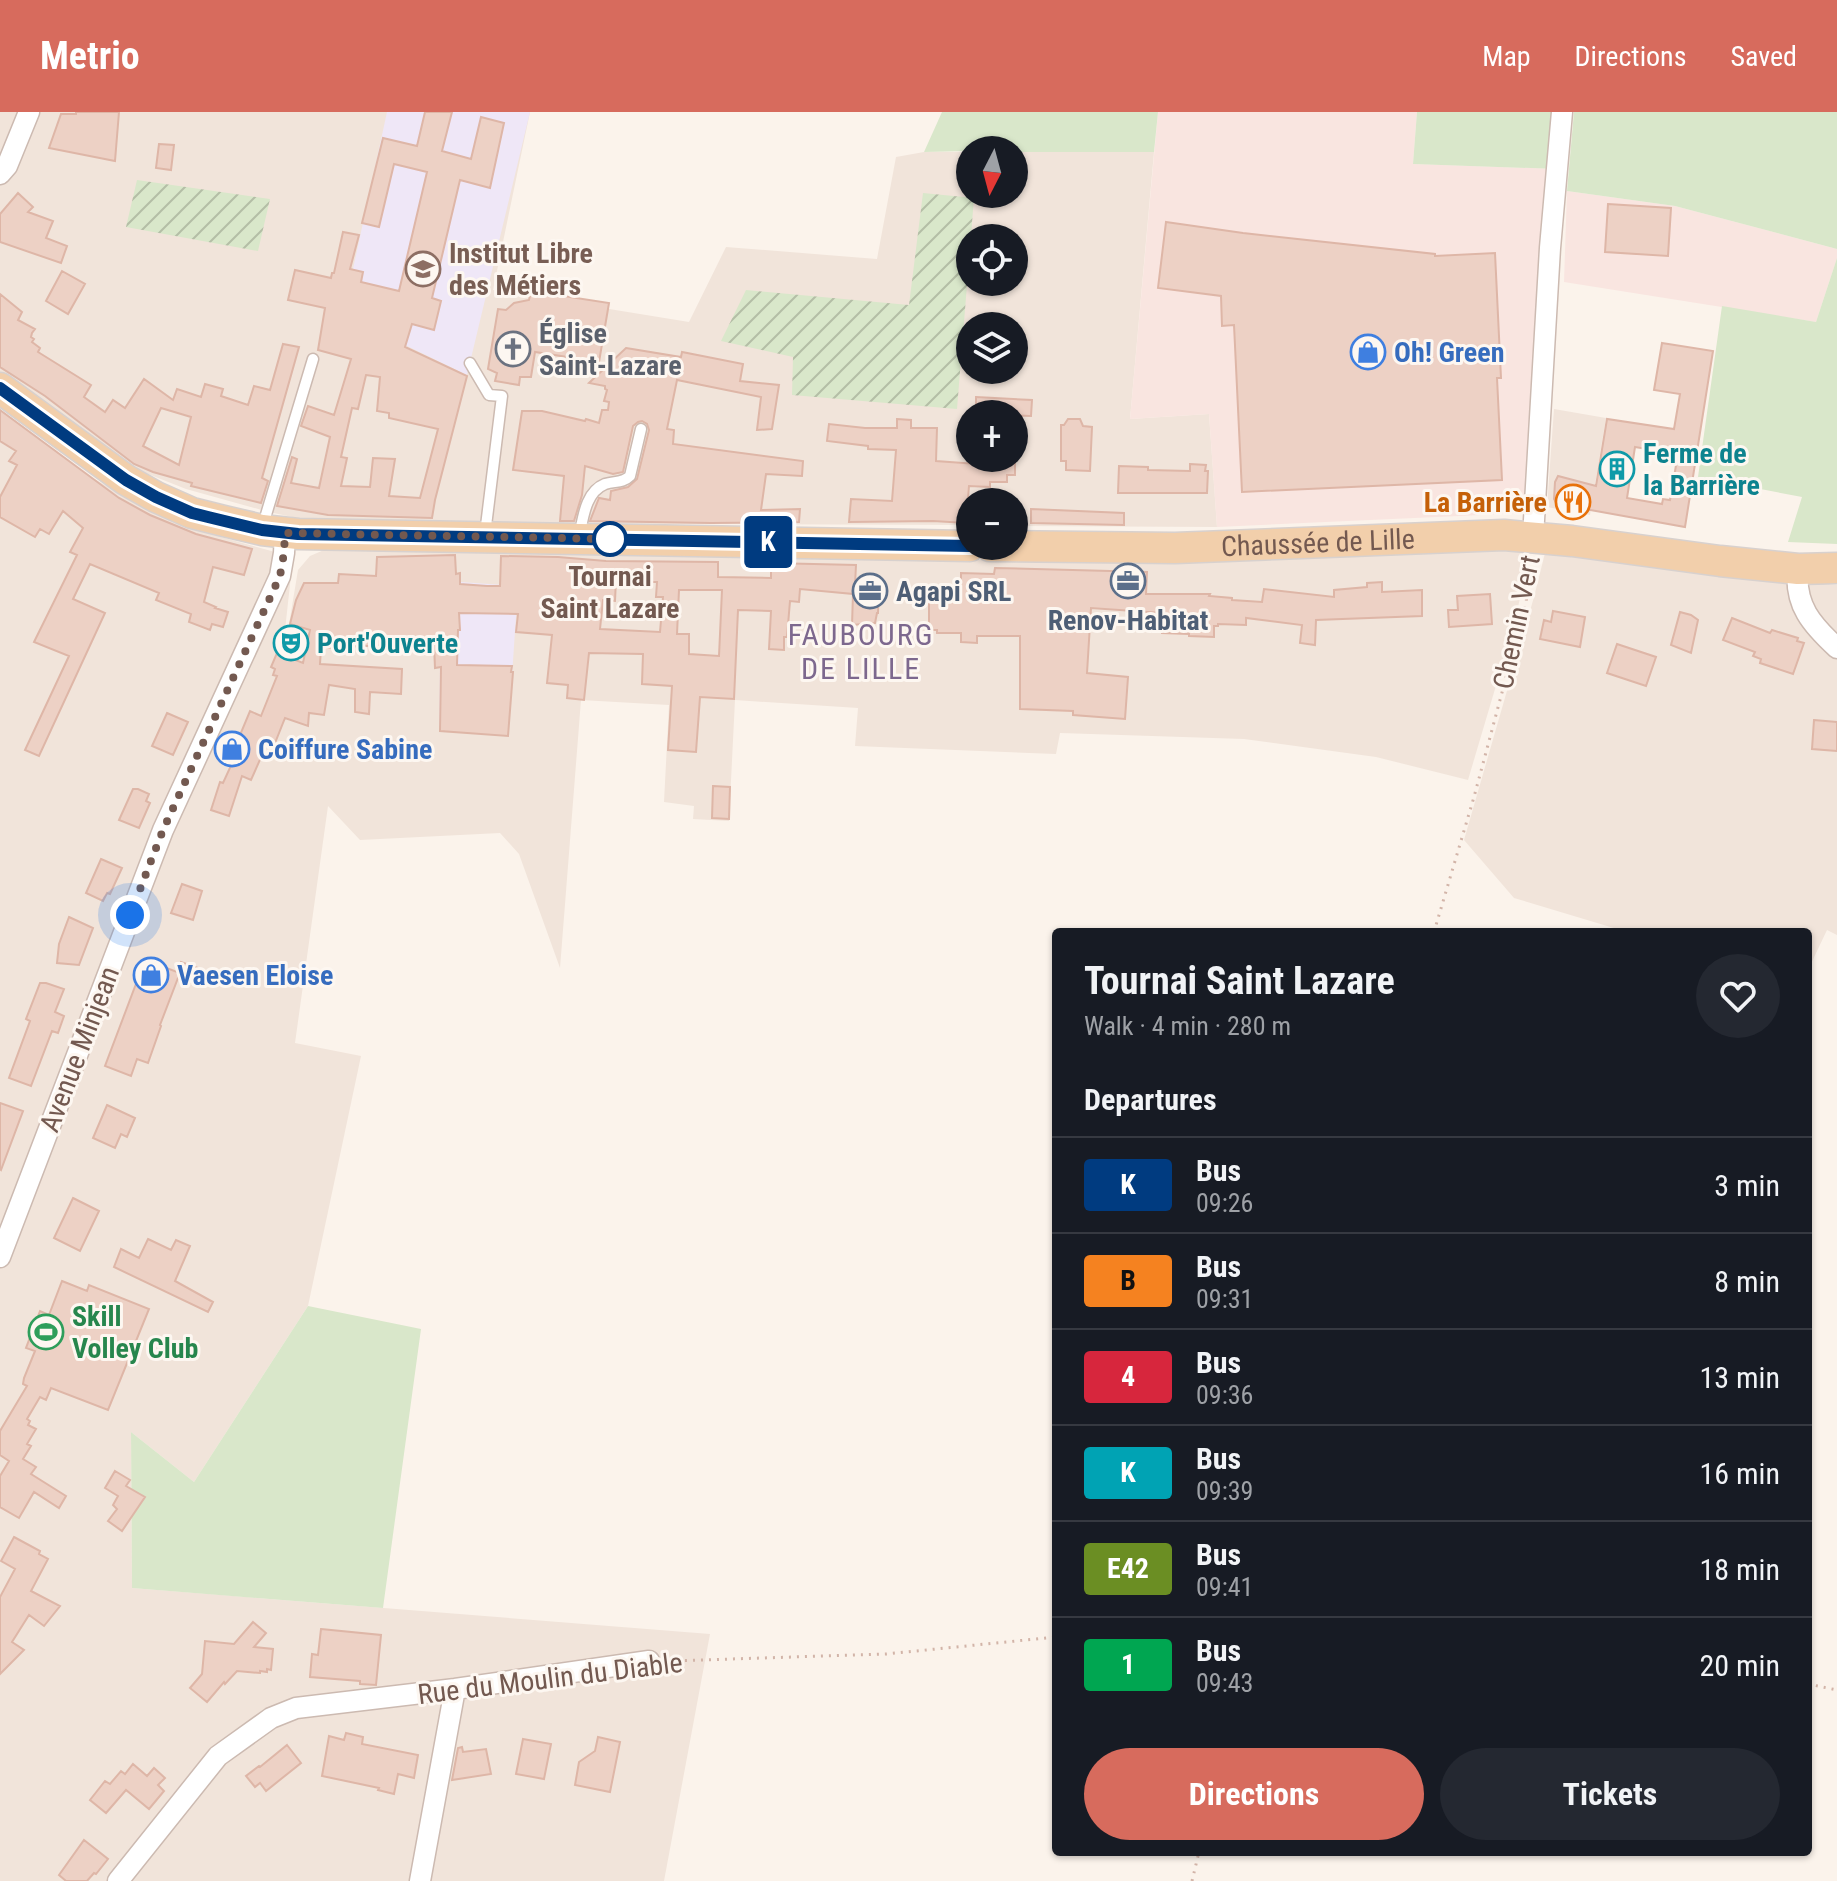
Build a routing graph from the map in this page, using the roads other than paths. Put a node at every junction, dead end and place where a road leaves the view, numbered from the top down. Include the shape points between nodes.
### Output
1 (29, 112) edge
2 (1562, 112) edge
3 (0, 174) edge
4 (313, 359) dead end
5 (470, 363) dead end
6 (0, 388) edge
7 (641, 429) dead end
8 (273, 532) junction
9 (484, 537) junction
10 (1533, 537) junction
11 (579, 539) junction
12 (956, 546) edge
13 (1028, 546) edge
14 (1837, 568) edge
15 (1798, 569) junction
16 (1837, 648) edge
17 (0, 1257) edge
18 (649, 1661) road end
19 (455, 1689) junction
20 (118, 1881) edge
21 (420, 1881) edge

1 - 3 street
2 - 10 street, Chemin Vert
4 - 8 lane
5 - 9 lane via 489,395 502,396
6 - 8 main road via 156,497 192,513
7 - 11 lane via 630,476 594,491
8 - 9 main road
8 - 17 street, Avenue Minjean via 284,553 280,576 163,830
9 - 11 main road
10 - 13 main road, Chaussée de Lille via 1175,548
10 - 15 main road, Chaussée de Lille
11 - 12 main road
14 - 15 main road, Chaussée de Lille
15 - 16 street via 1802,605
18 - 19 street, Rue du Moulin du Diable
19 - 20 street, Rue du Moulin du Diable via 296,1708 271,1718 218,1756
19 - 21 street

